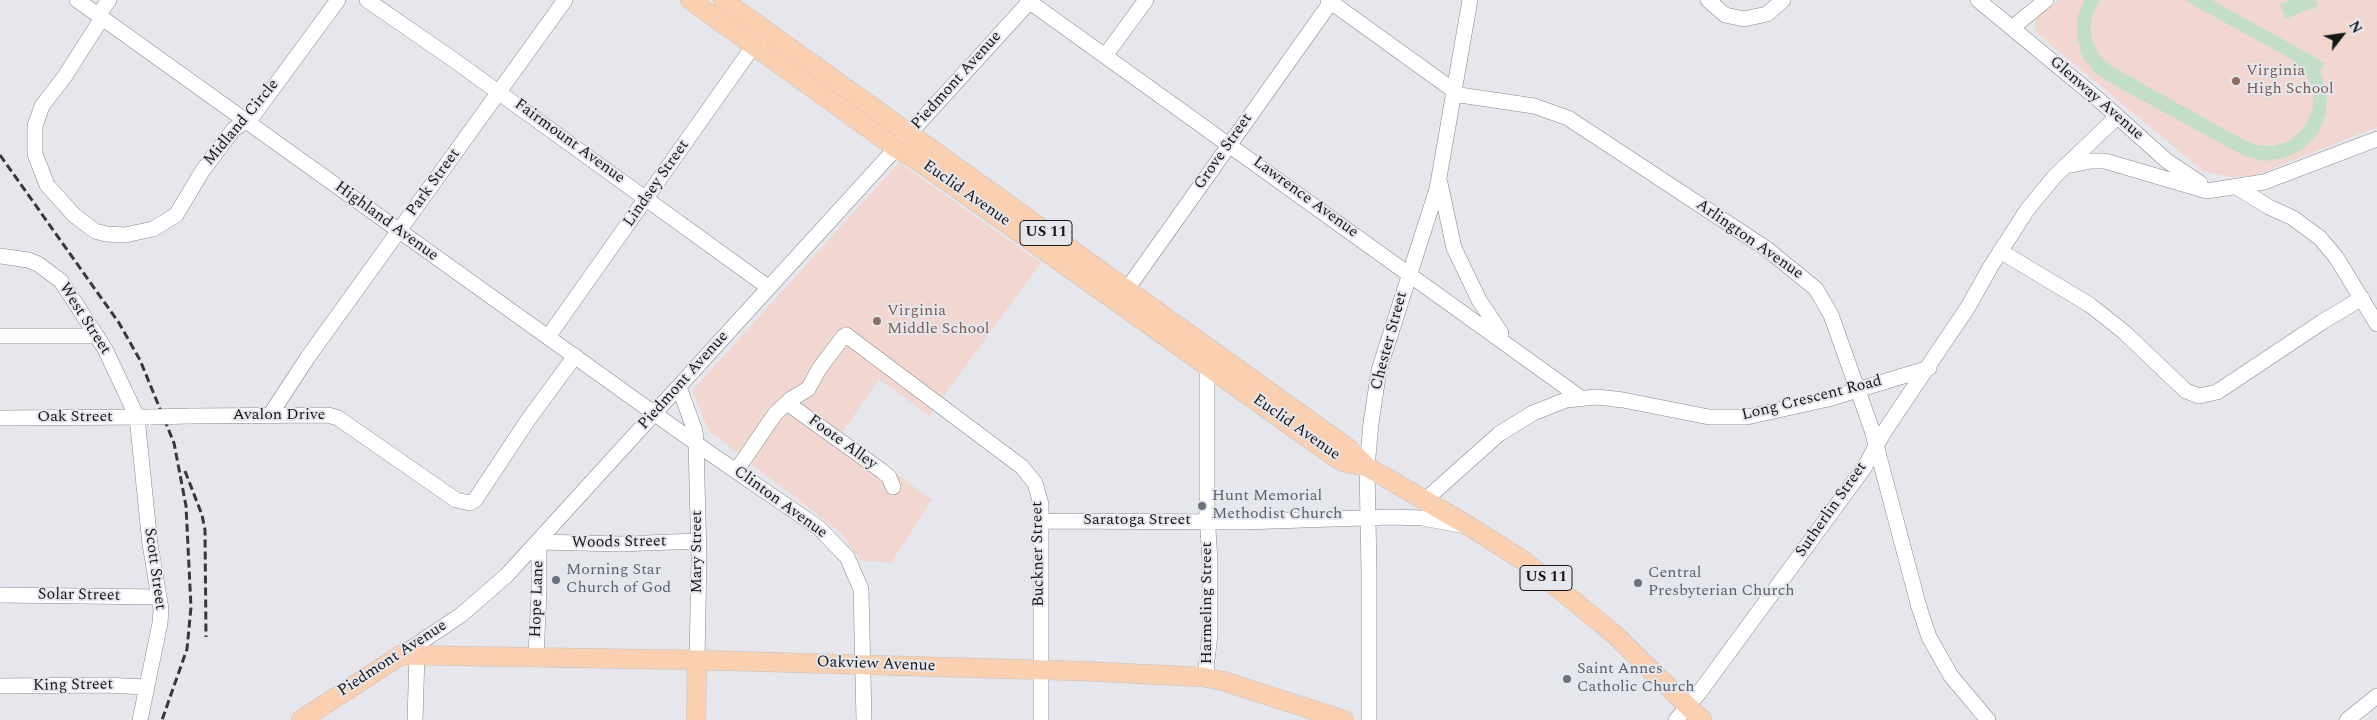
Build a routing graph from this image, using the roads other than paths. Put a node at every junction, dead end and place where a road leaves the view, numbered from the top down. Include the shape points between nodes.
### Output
1 (77, 0) edge
2 (109, 0) edge
3 (338, 0) edge
4 (367, 0) edge
5 (565, 0) edge
6 (690, 0) edge
7 (723, 0) edge
8 (1029, 0) edge
9 (1146, 0) edge
10 (1470, 0) edge
11 (1708, 0) edge
12 (1783, 0) edge
13 (1978, 0) edge
14 (2046, 0) edge
15 (1329, 1) edge
16 (100, 16) junction
17 (2012, 28) junction
18 (764, 30) junction
19 (754, 46) junction
20 (1105, 56) junction
21 (499, 92) junction
22 (1454, 92) junction
23 (2118, 117) junction
24 (245, 121) junction
25 (909, 133) junction
26 (2377, 139) edge
27 (1230, 144) junction
28 (896, 148) junction
29 (2065, 167) junction
30 (1439, 176) junction
31 (2219, 188) junction
32 (2238, 188) junction
33 (646, 198) junction
34 (399, 231) junction
35 (1048, 244) junction
36 (2000, 251) junction
37 (0, 256) edge
38 (1409, 274) junction
39 (768, 287) junction
40 (1122, 296) junction
41 (2362, 298) junction
42 (2377, 324) edge
43 (0, 336) edge
44 (97, 336) junction
45 (548, 337) junction
46 (1515, 349) junction
47 (575, 356) junction
48 (1207, 357) junction
49 (1928, 368) junction
50 (679, 387) junction
51 (1858, 390) junction
52 (1581, 398) junction
53 (787, 403) junction
54 (655, 413) junction
55 (270, 415) junction
56 (144, 417) junction
57 (0, 418) edge
58 (696, 443) junction
59 (1876, 447) junction
60 (1367, 467) junction
61 (736, 471) junction
62 (893, 487) dead end
63 (1425, 500) junction
64 (1367, 518) junction
65 (1041, 521) junction
66 (1207, 522) junction
67 (1472, 528) junction
68 (698, 541) junction
69 (539, 542) junction
70 (0, 595) edge
71 (158, 597) junction
72 (409, 654) junction
73 (536, 657) junction
74 (697, 660) junction
75 (863, 665) junction
76 (1040, 670) junction
77 (1210, 678) junction
78 (0, 686) edge
79 (147, 687) junction
80 (2377, 696) edge
81 (1688, 705) junction
82 (1982, 718) edge
83 (140, 720) edge
84 (301, 720) edge
85 (416, 720) edge
86 (696, 720) edge
87 (864, 720) edge
88 (1040, 720) edge
89 (1344, 720) edge
90 (1369, 720) edge
91 (1676, 720) edge
92 (1702, 720) edge
93 (2347, 720) edge

1 - 16 street, Highland Avenue
2 - 16 street, Midland Circle
3 - 24 street, Midland Circle via 252,117
4 - 21 street, Fairmount Avenue
5 - 21 street, Park Street
6 - 19 main road, Euclid Avenue / US 11
7 - 18 main road, Euclid Avenue / US 11
8 - 20 street, Lawrence Avenue
8 - 25 street, Piedmont Avenue
9 - 20 street
10 - 22 street, Chester Street
11 - 12 street via 1725,15 1744,19 1767,14
13 - 17 street, Glenway Avenue
14 - 17 street
15 - 22 street, Arlington Avenue
15 - 27 street, Grove Street
16 - 24 street, Highland Avenue
16 - 24 street, Midland Circle via 65,76 42,106 35,126 36,154 47,185 85,225 106,234 125,235 138,234 168,222 180,210 203,170 234,129
17 - 23 street, Glenway Avenue
18 - 19 street, Lindsey Street
18 - 25 main road, Euclid Avenue / US 11
19 - 28 main road, Euclid Avenue / US 11
19 - 33 street, Lindsey Street
20 - 27 street, Lawrence Avenue
21 - 33 street, Fairmount Avenue
21 - 34 street, Park Street
22 - 30 street, Chester Street
22 - 51 street, Arlington Avenue via 1534,106 1568,118 1767,249 1806,279 1826,302
23 - 29 street
23 - 31 street, Glenway Avenue via 2187,176
24 - 34 street, Highland Avenue
25 - 28 street, Piedmont Avenue
25 - 35 main road, Euclid Avenue / US 11
26 - 32 street via 2264,182
27 - 38 street, Lawrence Avenue
27 - 40 street, Grove Street
28 - 35 main road, Euclid Avenue / US 11
28 - 39 street, Piedmont Avenue
29 - 31 street via 2091,161 2105,162 2198,190
29 - 36 street via 2027,210
30 - 38 street, Chester Street
30 - 46 street via 1449,229 1465,272 1494,325
31 - 32 street
32 - 41 street via 2293,218 2320,238
33 - 39 street, Fairmount Avenue
33 - 45 street, Lindsey Street
34 - 45 street, Highland Avenue
34 - 55 street, Park Street
35 - 40 main road, Euclid Avenue / US 11
36 - 41 street via 2111,320 2186,391 2199,396 2217,392
36 - 49 street
37 - 44 street, West Street via 28,260 50,271 68,290
38 - 46 street, Lawrence Avenue
38 - 60 street, Chester Street via 1379,370
39 - 50 street, Piedmont Avenue
40 - 48 main road, Euclid Avenue / US 11
41 - 42 street
43 - 44 street
44 - 56 street, West Street via 129,397
45 - 47 street, Highland Avenue
46 - 52 street, Lawrence Avenue
47 - 54 street, Highland Avenue
47 - 55 street, Avalon Drive via 470,503 456,500 338,418 328,415
48 - 60 main road, Euclid Avenue / US 11 via 1284,412 1335,458
48 - 66 street, Harmeling Street
49 - 51 street, Long Crescent Road
49 - 59 street, Sutherlin Street
50 - 54 street, Piedmont Avenue
50 - 58 street, Mary Street via 695,431
51 - 52 street, Long Crescent Road via 1768,414 1726,419 1623,400
51 - 59 street, Arlington Avenue
52 - 63 street, Long Crescent Road via 1549,405 1517,421
53 - 61 street via 775,414
53 - 62 street, Foote Alley via 882,471
53 - 65 street, Buckner Street via 808,389 843,337 849,336 1022,467 1038,492
54 - 58 street, Highland Avenue
54 - 69 street, Piedmont Avenue
55 - 56 street, Avalon Drive, bridge
56 - 57 street, Oak Street
56 - 71 street, Scott Street via 150,544
58 - 61 street, Clinton Avenue
58 - 68 street, Mary Street
59 - 81 street, Sutherlin Street via 1822,526
59 - 82 street, Arlington Avenue via 1929,637 1951,676
60 - 63 main road, Euclid Avenue / US 11
60 - 64 street, Chester Street
61 - 75 street, Clinton Avenue via 819,528 847,557 861,589
63 - 67 main road, Euclid Avenue / US 11
64 - 66 street, Saratoga Street
64 - 67 street, Saratoga Street via 1422,518
64 - 90 street, Chester Street
65 - 66 street, Saratoga Street
65 - 76 street, Buckner Street
66 - 77 street, Harmeling Street via 1210,635 1206,668
67 - 81 main road, Euclid Avenue / US 11 via 1524,561 1577,602
68 - 69 street, Woods Street via 620,544
68 - 74 street, Mary Street
69 - 72 street, Piedmont Avenue via 482,598
69 - 73 street, Hope Lane
70 - 71 street, Solar Street
71 - 79 street, Scott Street via 160,623
72 - 73 main road, Oakview Avenue
72 - 84 main road, Piedmont Avenue
72 - 85 street
73 - 74 main road, Oakview Avenue
74 - 75 main road, Oakview Avenue
74 - 86 main road, Mary Street
75 - 76 main road, Oakview Avenue
75 - 87 street, Clinton Avenue
76 - 77 main road, Oakview Avenue
76 - 88 street, Buckner Street
77 - 89 main road, Oakview Avenue
78 - 79 street, King Street
79 - 83 street, Scott Street
80 - 93 street
81 - 91 street, Sutherlin Street
81 - 92 main road, Euclid Avenue / US 11

